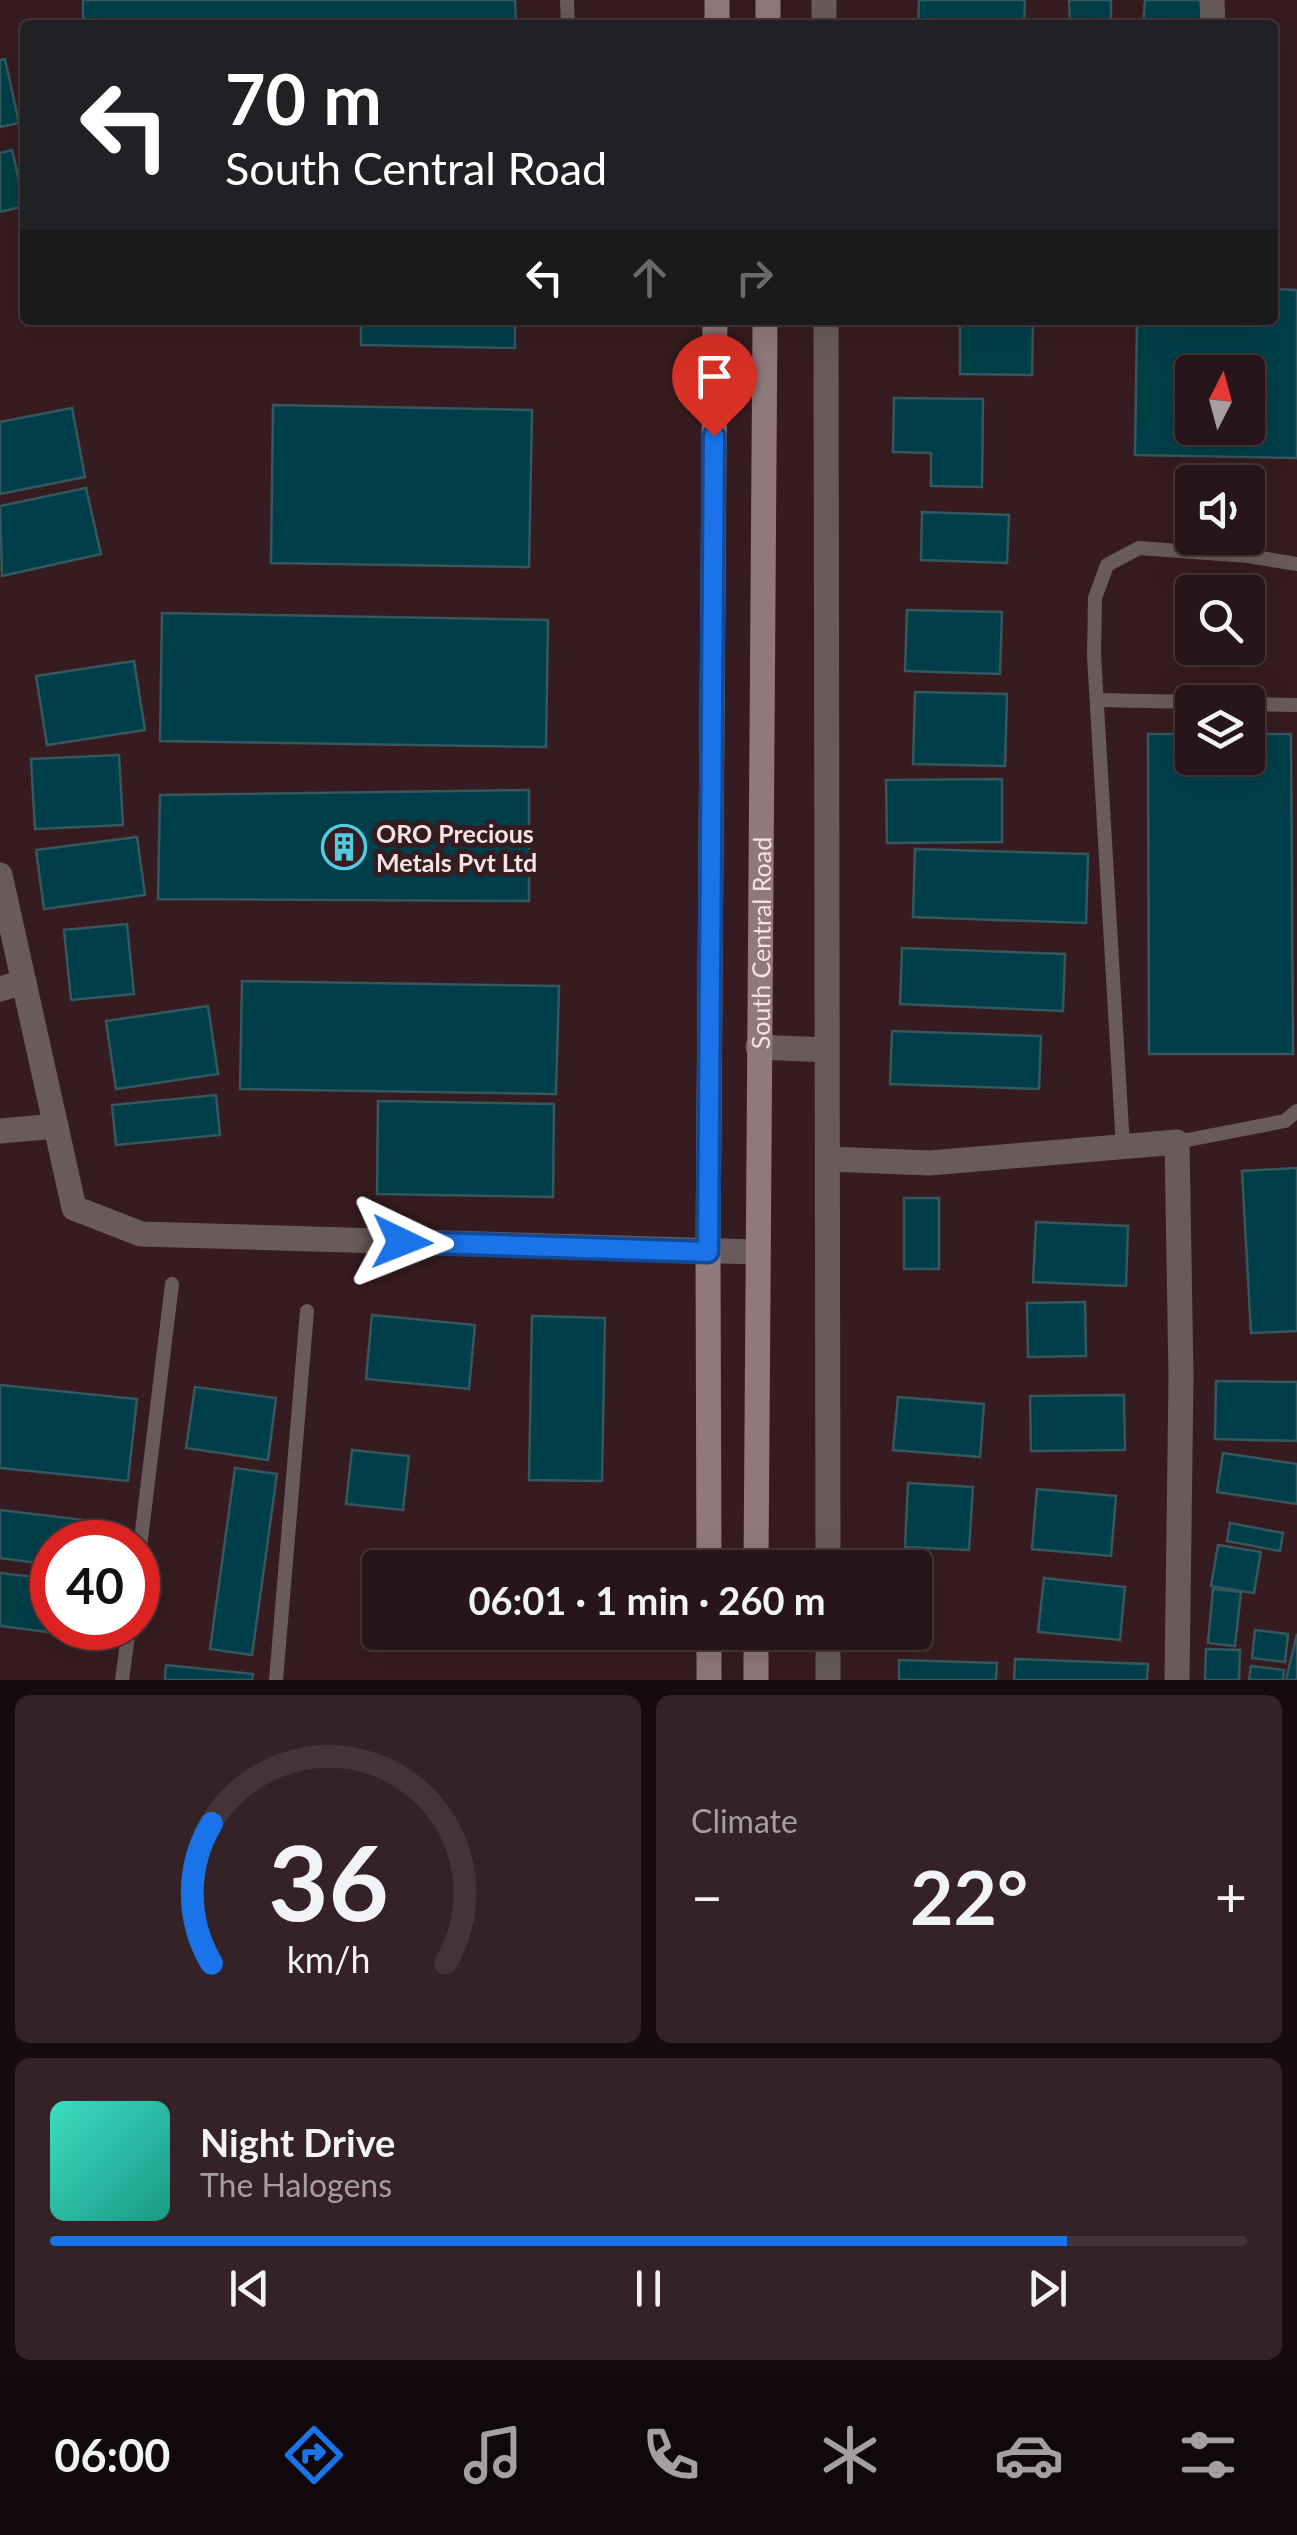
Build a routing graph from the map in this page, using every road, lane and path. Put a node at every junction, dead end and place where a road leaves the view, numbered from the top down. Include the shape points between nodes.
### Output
1 (714, 325) edge
2 (765, 325) edge
3 (826, 325) edge
4 (1297, 564) edge
5 (1097, 700) junction
6 (1175, 702) edge
7 (1265, 704) edge
8 (1297, 705) edge
9 (0, 875) edge
10 (12, 986) edge
11 (758, 1046) junction
12 (828, 1050) junction
13 (1297, 1111) edge
14 (56, 1126) junction
15 (0, 1131) edge
16 (1176, 1142) junction
17 (1123, 1147) junction
18 (828, 1159) junction
19 (708, 1252) junction
20 (756, 1252) junction
21 (172, 1284) dead end
22 (307, 1311) dead end
23 (143, 1520) edge
24 (708, 1550) edge
25 (756, 1550) edge
26 (828, 1550) edge
27 (126, 1650) edge
28 (709, 1650) edge
29 (756, 1650) edge
30 (828, 1650) edge
31 (122, 1680) edge
32 (276, 1680) edge
33 (709, 1680) edge
34 (756, 1680) edge
35 (828, 1680) edge
36 (1177, 1680) edge

1 - 19 main road, South Central Road
2 - 11 main road, South Central Road
3 - 12 street
4 - 5 lane via 1139,548 1106,565 1095,598
5 - 6 lane
5 - 17 lane
7 - 8 lane
9 - 10 street
10 - 14 street
11 - 12 street
11 - 20 main road, South Central Road
12 - 18 street
13 - 16 lane via 1285,1121
14 - 15 street
14 - 19 street via 74,1208 140,1234
16 - 17 street
16 - 36 street
17 - 18 street via 930,1162
18 - 26 street
19 - 20 street
19 - 24 main road, South Central Road
20 - 25 main road, South Central Road
21 - 23 lane
22 - 32 lane
27 - 31 lane
28 - 33 main road
29 - 34 main road
30 - 35 street

